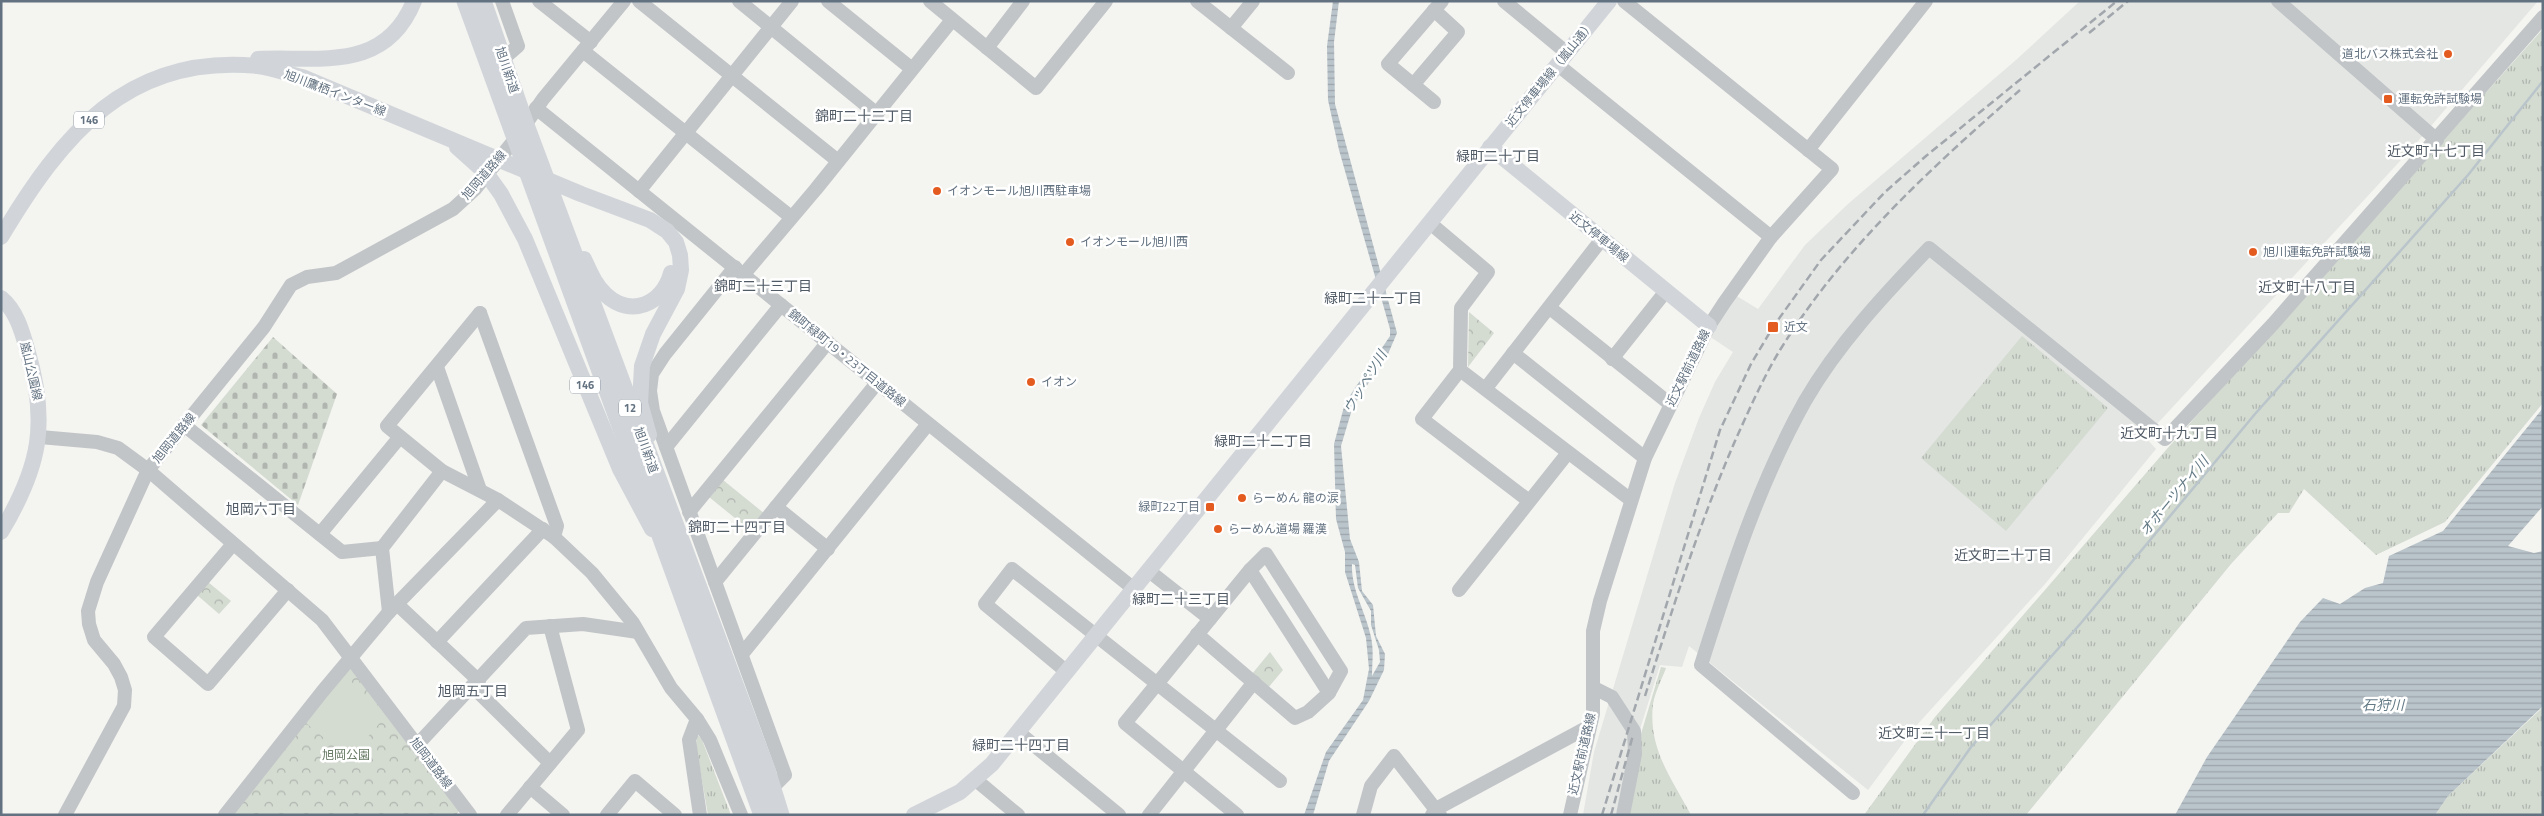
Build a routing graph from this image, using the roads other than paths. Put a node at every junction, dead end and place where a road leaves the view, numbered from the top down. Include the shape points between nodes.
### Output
1 (414, 1) edge
2 (466, 1) edge
3 (482, 1) edge
4 (502, 1) edge
5 (539, 1) edge
6 (624, 1) edge
7 (639, 1) edge
8 (739, 1) edge
9 (792, 1) edge
10 (828, 1) edge
11 (930, 1) edge
12 (1023, 1) edge
13 (1106, 1) edge
14 (1197, 1) edge
15 (1253, 1) edge
16 (1504, 1) edge
17 (1610, 1) edge
18 (1624, 1) edge
19 (1926, 1) edge
20 (2278, 1) edge
21 (1438, 6) edge
22 (2543, 18) edge
23 (952, 20) junction
24 (771, 27) junction
25 (1231, 28) junction
26 (587, 47) junction
27 (986, 48) junction
28 (503, 59) junction
29 (1562, 59) junction
30 (221, 64) junction
31 (912, 69) junction
32 (1288, 73) dead end
33 (732, 76) junction
34 (1413, 85) junction
35 (1434, 102) dead end
36 (536, 108) junction
37 (877, 114) junction
38 (521, 131) junction
39 (685, 132) junction
40 (2437, 140) junction
41 (1490, 148) junction
42 (1808, 150) junction
43 (536, 152) junction
44 (474, 154) junction
45 (838, 161) junction
46 (639, 191) junction
47 (627, 213) junction
48 (791, 217) junction
49 (1430, 223) junction
50 (1, 237) edge
51 (1771, 237) junction
52 (1602, 239) junction
53 (740, 270) junction
54 (1666, 291) junction
55 (1, 298) edge
56 (781, 305) junction
57 (1550, 308) junction
58 (1709, 326) junction
59 (828, 342) junction
60 (1514, 353) junction
61 (1612, 359) junction
62 (437, 367) junction
63 (1460, 370) junction
64 (877, 383) junction
65 (1486, 388) junction
66 (1670, 404) junction
67 (928, 424) junction
68 (184, 425) junction
69 (40, 437) junction
70 (399, 438) junction
71 (666, 447) junction
72 (1568, 454) junction
73 (1645, 458) junction
74 (148, 470) junction
75 (442, 471) junction
76 (480, 490) junction
77 (498, 500) junction
78 (1631, 500) junction
79 (1529, 501) junction
80 (776, 507) junction
81 (689, 512) junction
82 (1, 532) edge
83 (548, 533) junction
84 (320, 534) junction
85 (233, 544) junction
86 (382, 548) junction
87 (828, 549) junction
88 (684, 554) junction
89 (1149, 570) junction
90 (1250, 570) junction
91 (675, 573) junction
92 (715, 582) junction
93 (1134, 589) junction
94 (288, 590) junction
95 (1459, 590) dead end
96 (393, 609) junction
97 (1210, 619) junction
98 (550, 626) junction
99 (638, 632) junction
100 (1197, 634) junction
101 (1097, 635) junction
102 (437, 642) junction
103 (742, 654) junction
104 (351, 656) junction
105 (1067, 672) junction
106 (1254, 682) junction
107 (1157, 683) junction
108 (476, 684) junction
109 (1594, 688) junction
110 (1329, 693) junction
111 (697, 719) junction
112 (1590, 726) junction
113 (1217, 730) junction
114 (1018, 732) junction
115 (418, 744) junction
116 (550, 763) junction
117 (1183, 772) junction
118 (976, 780) junction
119 (1280, 781) dead end
120 (530, 788) junction
121 (771, 789) junction
122 (1854, 793) dead end
123 (931, 811) edge
124 (1436, 813) edge
125 (468, 814) edge
126 (65, 815) edge
127 (225, 815) edge
128 (507, 815) edge
129 (563, 815) edge
130 (607, 815) edge
131 (675, 815) edge
132 (700, 815) edge
133 (741, 815) edge
134 (763, 815) edge
135 (780, 815) edge
136 (914, 815) edge
137 (1018, 815) edge
138 (1119, 815) edge
139 (1149, 815) edge
140 (1237, 815) edge
141 (1363, 815) edge
142 (1570, 815) edge
143 (1623, 815) edge

1 - 30 main road, 146 via 400,28 382,42 348,57 328,60 260,59
2 - 38 highway, 旭川新道 / 12
3 - 28 highway, 旭川新道 / 12
4 - 28 street via 518,46
5 - 26 street
6 - 26 street
7 - 33 street
8 - 24 street
9 - 24 street
10 - 31 street
11 - 23 street
12 - 27 street
13 - 27 street via 1036,88
14 - 25 street
15 - 25 street
16 - 29 street
17 - 29 main road, 近文停車場線（嵐山通）
18 - 42 street
19 - 42 street
20 - 40 street
21 - 34 street via 1458,32
21 - 34 street via 1388,64
22 - 40 street
23 - 27 street
23 - 31 street
24 - 33 street
24 - 37 street
25 - 32 street
26 - 36 street
26 - 39 street
28 - 38 highway, 旭川新道 / 12
29 - 41 main road, 近文停車場線（嵐山通）
29 - 51 street
30 - 44 main road, 旭川鷹栖インター線 / 146 via 260,66 302,78 441,136
30 - 50 main road, 旭川鷹栖インター線 / 146 via 171,72 149,80 96,112 48,166
31 - 37 street
33 - 39 street
33 - 45 street
34 - 35 street
36 - 38 street
36 - 46 street, 錦町緑町19・23丁目道路線
37 - 45 street
38 - 43 highway, 旭川新道 / 12
38 - 68 street, 旭岡道路線 via 475,189 453,208 336,273 307,277 292,285 264,326
38 - 91 highway, 旭川新道 / 12
39 - 46 street
39 - 48 street
40 - 122 street via 2273,324 2165,439 1928,248 1874,307 1806,400 1772,464 1749,518 1701,665
41 - 49 main road, 近文停車場線（嵐山通）
41 - 52 main road, 近文停車場線
42 - 51 street, 近文駅前道路線 via 1832,169
43 - 47 main road, 旭川鷹栖インター線 / 146 via 592,277 617,304 633,306 646,304 662,294 671,272 672,255 664,240
43 - 88 highway, 旭川新道 / 12
44 - 47 main road, 旭川鷹栖インター線 / 146
44 - 91 main road, 146 via 501,194 525,239 620,469
45 - 48 street
46 - 53 street, 錦町緑町19・23丁目道路線
47 - 88 main road, 旭川鷹栖インター線 / 146 via 650,220 666,232 676,242 680,255 678,288 646,349 639,386 646,426 680,514
48 - 53 street
49 - 63 street via 1488,272 1462,308
49 - 89 main road, 近文停車場線（嵐山通）
51 - 58 street, 近文駅前道路線
52 - 54 main road, 近文停車場線
52 - 57 street
53 - 56 street, 錦町緑町19・23丁目道路線
53 - 71 street via 665,354 652,374 653,411
54 - 58 main road, 近文停車場線
54 - 61 street
55 - 69 main road, 嵐山公園線 via 17,320 35,378 40,406
56 - 59 street, 錦町緑町19・23丁目道路線
56 - 71 street
57 - 60 street
57 - 61 street
58 - 66 street, 近文駅前道路線
59 - 64 street, 錦町緑町19・23丁目道路線
59 - 81 street
60 - 65 street
60 - 73 street
61 - 66 street
62 - 70 street via 387,426
62 - 76 street
62 - 83 street via 480,313 557,526
63 - 65 street
63 - 79 street via 1422,419
64 - 67 street, 錦町緑町19・23丁目道路線
64 - 80 street
65 - 72 street
66 - 73 street, 近文駅前道路線
67 - 87 street
67 - 93 street, 錦町緑町19・23丁目道路線
68 - 74 street, 旭岡道路線
68 - 84 street
69 - 74 street via 97,442 118,448
69 - 82 main road, 嵐山公園線 via 28,479
70 - 75 street
70 - 84 street
71 - 81 street
72 - 78 street
72 - 79 street
73 - 78 street, 近文駅前道路線
74 - 85 street, 旭岡道路線
74 - 126 street via 97,582 88,611 88,624 94,640 121,677 124,706
75 - 76 street
75 - 86 street
76 - 77 street
77 - 83 street
77 - 96 street
78 - 109 street, 近文駅前道路線 via 1593,631
79 - 95 street
80 - 87 street
80 - 92 street
81 - 92 street
83 - 99 street via 592,574
83 - 102 street
84 - 86 street via 342,552
85 - 94 street, 旭岡道路線
85 - 94 street via 154,637 208,684
86 - 96 street
87 - 103 street
88 - 121 highway, 旭川新道 / 12
89 - 93 main road, 近文停車場線（嵐山通）
89 - 97 street
90 - 97 street
90 - 110 street
90 - 110 street via 1266,554 1341,671
91 - 134 highway, 旭川新道 / 12
92 - 103 street
93 - 101 main road, 近文停車場線（嵐山通）
94 - 104 street, 旭岡道路線 via 322,620
96 - 102 street
96 - 104 street
97 - 100 street
98 - 99 street via 583,624
98 - 108 street via 526,628
98 - 116 street via 578,730
99 - 111 street via 671,688
100 - 106 street
100 - 107 street
101 - 105 main road, 近文停車場線（嵐山通）
101 - 105 street via 1012,569 985,604
101 - 107 street
102 - 108 street
103 - 121 street via 786,775
104 - 115 street, 旭岡道路線
104 - 127 street
105 - 114 main road, 近文停車場線（嵐山通）
106 - 110 street via 1295,718 1308,712
106 - 113 street
107 - 113 street
107 - 117 street via 1125,724
108 - 115 street
108 - 116 street
109 - 112 street, 近文駅前道路線
109 - 143 street via 1612,697 1634,731 1635,754
111 - 132 street via 689,740
111 - 133 street via 710,740
112 - 124 street
112 - 142 street, 近文駅前道路線
113 - 117 street
113 - 119 street
114 - 118 main road, 近文停車場線（嵐山通）
114 - 138 street
115 - 125 street, 旭岡道路線
116 - 120 street
117 - 139 street
117 - 140 street
118 - 123 main road, 近文停車場線（嵐山通）
118 - 137 street
120 - 128 street
120 - 129 street
121 - 135 highway, 旭川新道 / 12
123 - 136 main road, 近文停車場線（嵐山通）
124 - 141 street via 1394,756 1371,786
130 - 131 street via 635,781

